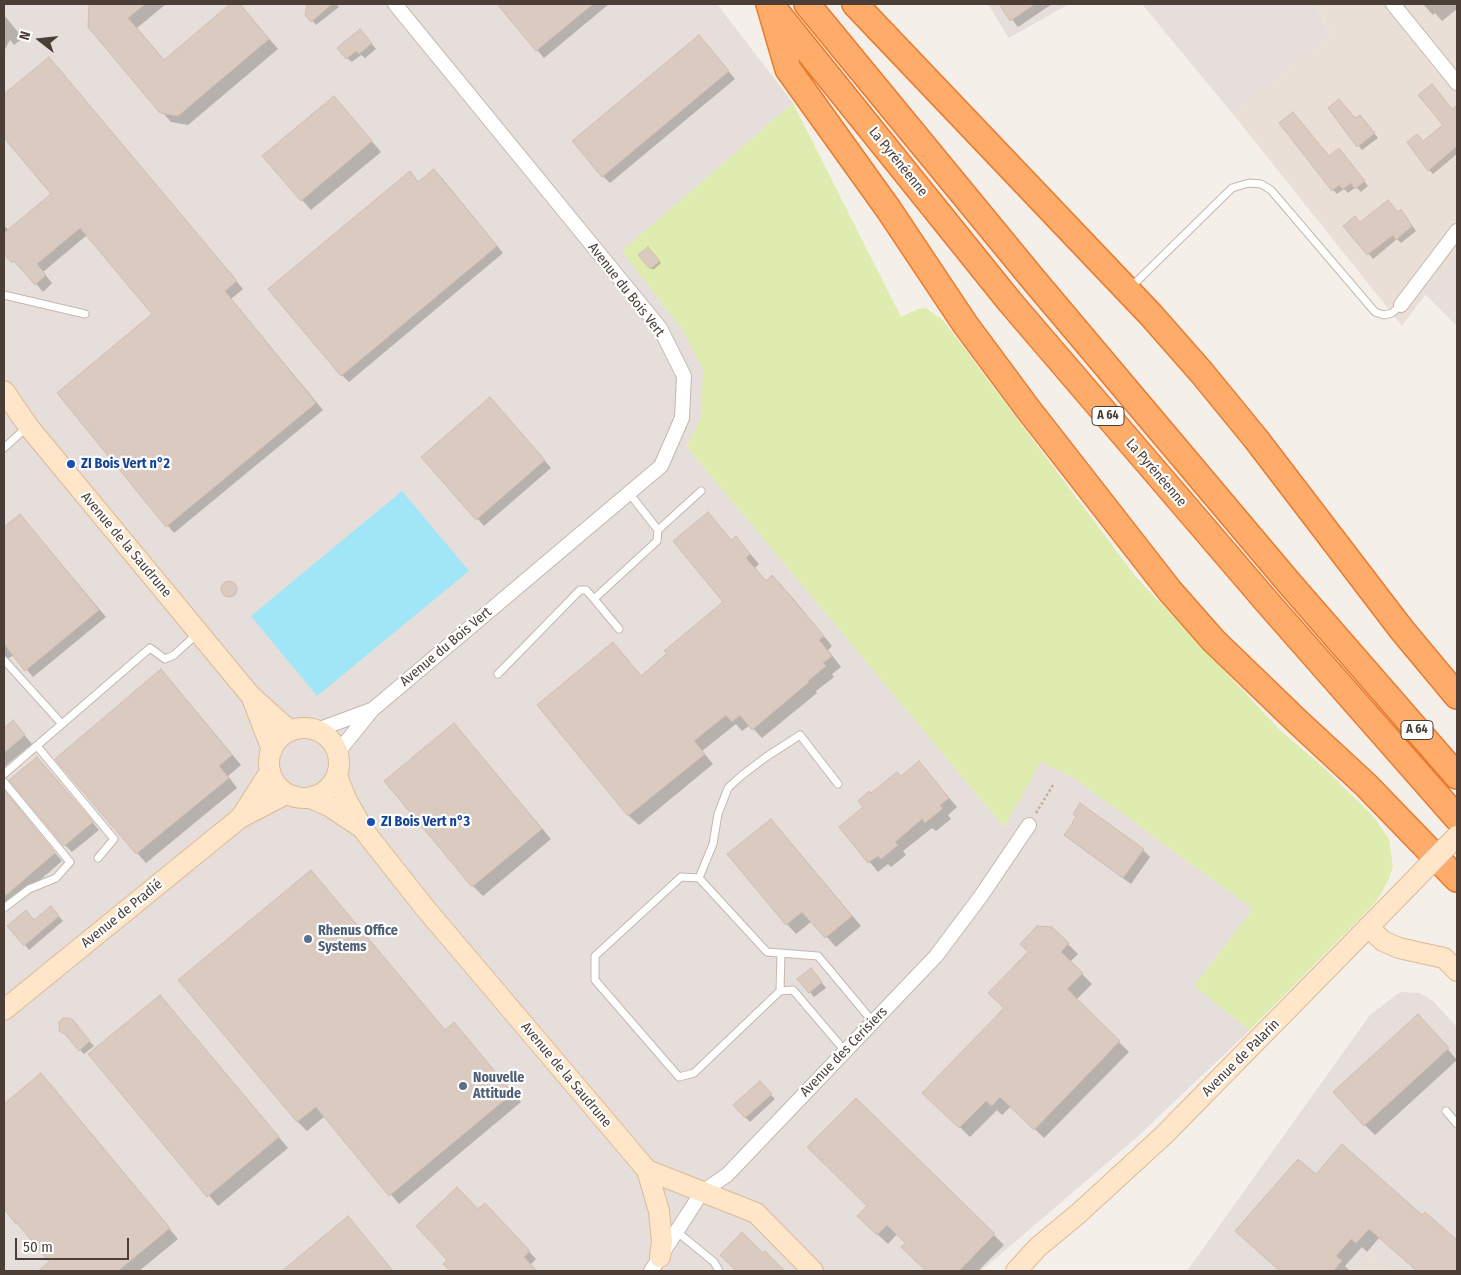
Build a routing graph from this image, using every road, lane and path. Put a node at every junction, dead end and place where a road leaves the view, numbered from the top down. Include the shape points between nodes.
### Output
1 (396, 4) edge
2 (770, 4) edge
3 (807, 4) edge
4 (855, 4) edge
5 (1393, 4) edge
6 (1457, 83) edge
7 (1457, 231) edge
8 (1127, 290) junction
9 (4, 295) edge
10 (1401, 305) joint
11 (85, 314) dead end
12 (4, 391) edge
13 (28, 426) junction
14 (4, 448) edge
15 (702, 491) dead end
16 (629, 493) junction
17 (658, 530) junction
18 (594, 599) junction
19 (619, 628) dead end
20 (198, 632) junction
21 (4, 660) edge
22 (498, 674) dead end
23 (251, 696) junction
24 (1457, 696) edge
25 (372, 710) junction
26 (62, 724) junction
27 (317, 730) junction
28 (290, 731) junction
29 (37, 746) junction
30 (272, 750) junction
31 (338, 752) junction
32 (270, 772) junction
33 (4, 774) edge
34 (337, 776) junction
35 (1457, 776) edge
36 (4, 782) edge
37 (838, 784) dead end
38 (1053, 785) dead end
39 (286, 794) junction
40 (311, 798) junction
41 (240, 818) junction
42 (1457, 818) edge
43 (1029, 825) joint
44 (360, 826) junction
45 (1457, 836) edge
46 (98, 858) dead end
47 (699, 878) junction
48 (1457, 879) edge
49 (4, 908) edge
50 (1368, 927) junction
51 (781, 954) junction
52 (1457, 971) edge
53 (780, 990) junction
54 (6, 1005) edge
55 (873, 1022) junction
56 (845, 1051) junction
57 (1446, 1112) dead end
58 (1457, 1124) edge
59 (647, 1170) junction
60 (702, 1192) junction
61 (676, 1231) junction
62 (1038, 1247) junction
63 (656, 1264) edge
64 (720, 1271) edge
65 (813, 1271) edge
66 (1001, 1271) edge
67 (1016, 1271) edge

1 - 16 street, Avenue du Bois Vert via 660,328 684,376 682,418 662,466
2 - 42 highway, La Pyrénéenne / A 64 via 1010,302
2 - 48 highway via 788,69 965,324 1170,590 1214,641 1366,784
3 - 35 highway, La Pyrénéenne / A 64 via 1052,302
4 - 8 highway
5 - 6 street
7 - 10 street
8 - 10 lane via 1232,188 1249,183 1261,184 1272,190 1375,312 1392,313
8 - 24 highway via 1256,439
9 - 11 lane
12 - 13 street, Avenue de la Saudrune
13 - 14 lane
13 - 20 street, Avenue de la Saudrune
15 - 17 lane
16 - 17 lane
16 - 25 street, Avenue du Bois Vert
17 - 18 lane via 657,541
18 - 19 lane
18 - 22 lane via 586,590 580,590
20 - 23 street, Avenue de la Saudrune
20 - 26 lane via 165,659 150,648
21 - 26 lane
23 - 28 street, Avenue de la Saudrune
23 - 30 street, Avenue de la Saudrune
25 - 27 street, Avenue du Bois Vert
25 - 31 street, Avenue du Bois Vert
26 - 29 lane
27 - 28 street via 299,728
27 - 31 street via 333,742
28 - 30 street
29 - 33 lane
29 - 46 lane via 114,839
30 - 32 street
31 - 34 street via 340,768
32 - 39 street
32 - 41 street, Avenue de Pradié
34 - 40 street via 327,790
34 - 44 street, Avenue de la Saudrune
36 - 49 lane via 70,862 56,878 29,889
37 - 47 lane via 800,736 766,757 728,788 718,814 713,844
38 - 43 path
39 - 40 street
39 - 41 street, Avenue de Pradié
40 - 44 street, Avenue de la Saudrune
41 - 54 street, Avenue de Pradié
43 - 55 street, Avenue des Cerisiers via 936,956
44 - 59 street, Avenue de la Saudrune via 425,908
45 - 50 street, Avenue de Palarin, bridge
47 - 51 lane via 767,952
47 - 53 lane via 681,878 594,956 595,980 678,1077 694,1073
50 - 52 street via 1383,942 1444,958
50 - 62 street, Avenue de Palarin via 1164,1135
51 - 53 lane
51 - 55 lane via 818,956
53 - 56 lane via 793,990
55 - 56 street, Avenue des Cerisiers
56 - 60 street, Avenue des Cerisiers via 727,1174
57 - 58 lane
59 - 60 street, Avenue de la Saudrune
59 - 63 street via 659,1212 662,1241
60 - 61 street, Avenue des Cerisiers
60 - 65 street, Avenue de la Saudrune via 756,1213
61 - 63 street, Avenue des Cerisiers
61 - 64 lane via 714,1262
62 - 66 street
62 - 67 street, Avenue de Palarin

